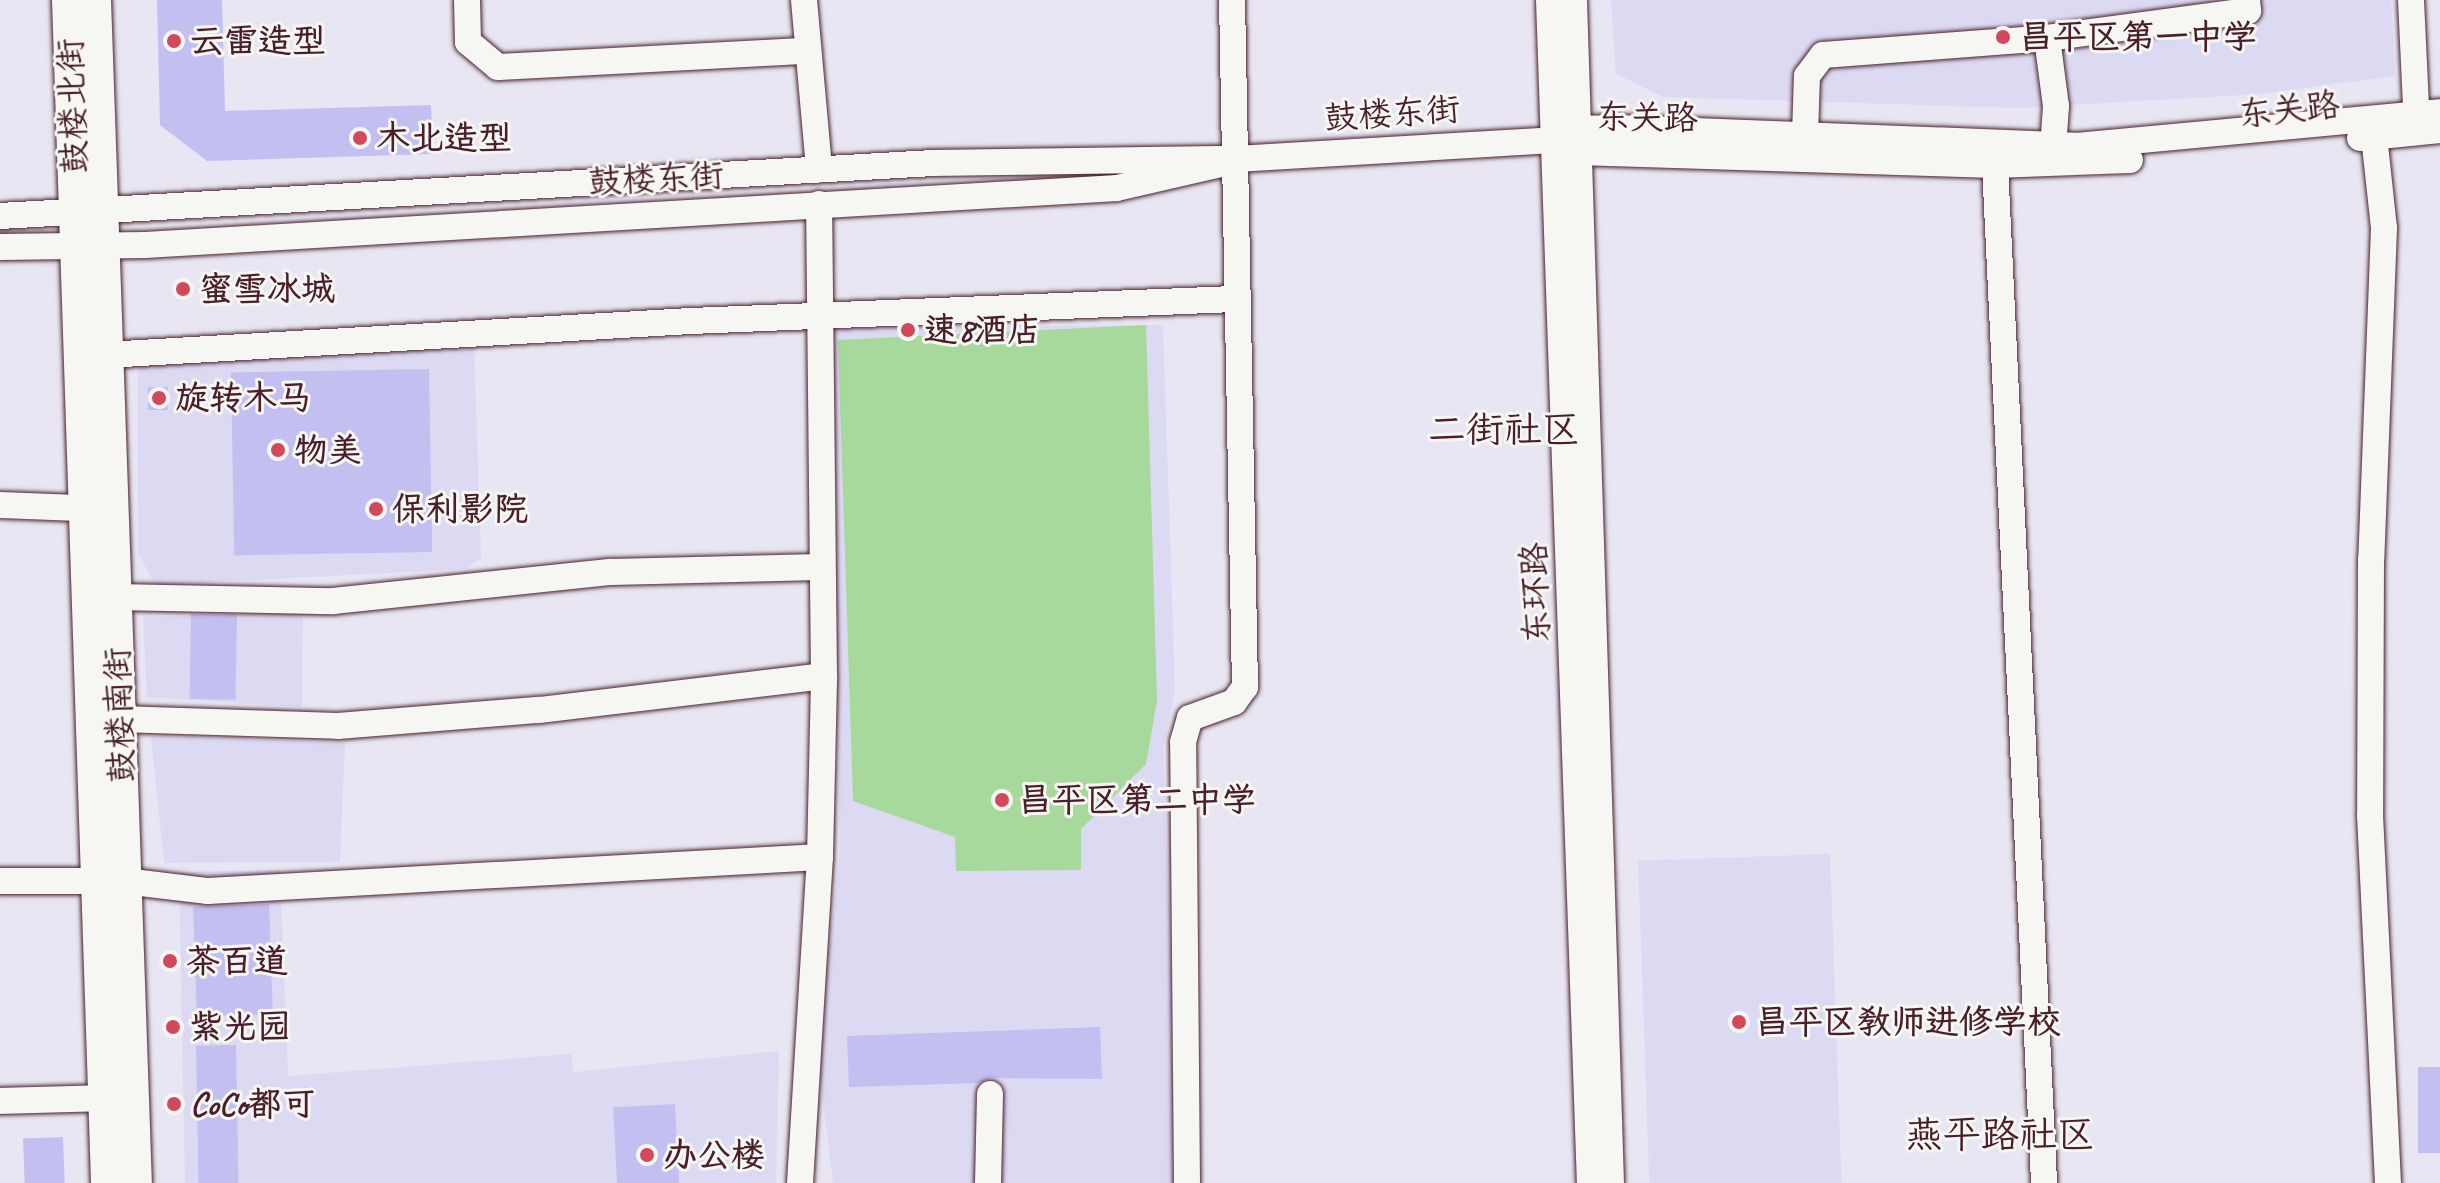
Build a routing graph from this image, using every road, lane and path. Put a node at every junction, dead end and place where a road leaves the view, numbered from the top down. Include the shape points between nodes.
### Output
1 (69, 0) edge
2 (94, 0) edge
3 (467, 0) edge
4 (804, 0) edge
5 (1232, 0) edge
6 (1549, 0) edge
7 (1574, 0) edge
8 (2247, 0) edge
9 (2411, 0) edge
10 (2047, 38) junction
11 (808, 51) junction
12 (2428, 122) edge
13 (1805, 135) junction
14 (2374, 136) junction
15 (1553, 140) junction
16 (1578, 141) junction
17 (2053, 145) junction
18 (1236, 159) junction
19 (1995, 165) junction
20 (819, 169) junction
21 (819, 204) junction
22 (88, 211) junction
23 (0, 216) edge
24 (0, 247) edge
25 (89, 247) junction
26 (1235, 299) junction
27 (822, 318) junction
28 (106, 355) junction
29 (0, 505) edge
30 (98, 509) junction
31 (820, 567) junction
32 (115, 597) junction
33 (824, 676) junction
34 (119, 719) junction
35 (820, 857) junction
36 (0, 881) edge
37 (111, 881) junction
38 (990, 1094) dead end
39 (105, 1098) junction
40 (0, 1101) edge
41 (108, 1183) edge
42 (135, 1183) edge
43 (800, 1183) edge
44 (988, 1183) edge
45 (1187, 1183) edge
46 (1590, 1183) edge
47 (1611, 1183) edge
48 (2044, 1183) edge
49 (2388, 1183) edge

1 - 22 main road, 鼓楼北街
2 - 22 main road, 鼓楼北街
3 - 11 street via 468,42 498,67
4 - 11 street
5 - 18 street
6 - 15 street, 东环路
7 - 16 street, 东环路
8 - 10 street via 2248,11
9 - 12 street
10 - 13 street via 1823,55 1807,76
10 - 17 street via 2056,106
11 - 20 street
12 - 14 street, 东关路
12 - 17 street, 东关路
13 - 16 street, 东关路
13 - 17 street, 东关路
14 - 19 street, 东关路 via 2182,157
14 - 49 street via 2384,228 2371,559 2370,815
15 - 16 street, 东关路
15 - 18 street, 鼓楼东街
15 - 46 street, 东环路
16 - 19 street, 东关路
16 - 47 street, 东环路
18 - 20 street, 鼓楼东街
18 - 21 street, 鼓楼东街 via 1191,175 1117,188
18 - 26 street
19 - 48 street
20 - 22 street, 鼓楼东街
21 - 25 street, 鼓楼东街
21 - 27 street
22 - 23 street, 鼓楼东街
22 - 25 main road
24 - 25 street, 鼓楼东街
25 - 28 main road, 鼓楼南街
25 - 30 main road, 鼓楼南街
26 - 27 street
26 - 45 street via 1245,687 1234,702 1190,718 1183,742
27 - 28 street
27 - 31 street
28 - 30 main road, 鼓楼南街
29 - 30 street
30 - 32 main road, 鼓楼南街
30 - 37 main road, 鼓楼南街
31 - 32 street via 611,572 333,601
31 - 33 street
32 - 34 main road, 鼓楼南街
33 - 34 street via 539,710 338,726
33 - 35 street
34 - 37 main road, 鼓楼南街
35 - 37 street via 208,891
35 - 43 street
36 - 37 street
37 - 39 main road, 鼓楼南街
37 - 42 main road, 鼓楼南街
38 - 44 street
39 - 40 street
39 - 41 main road, 鼓楼南街

